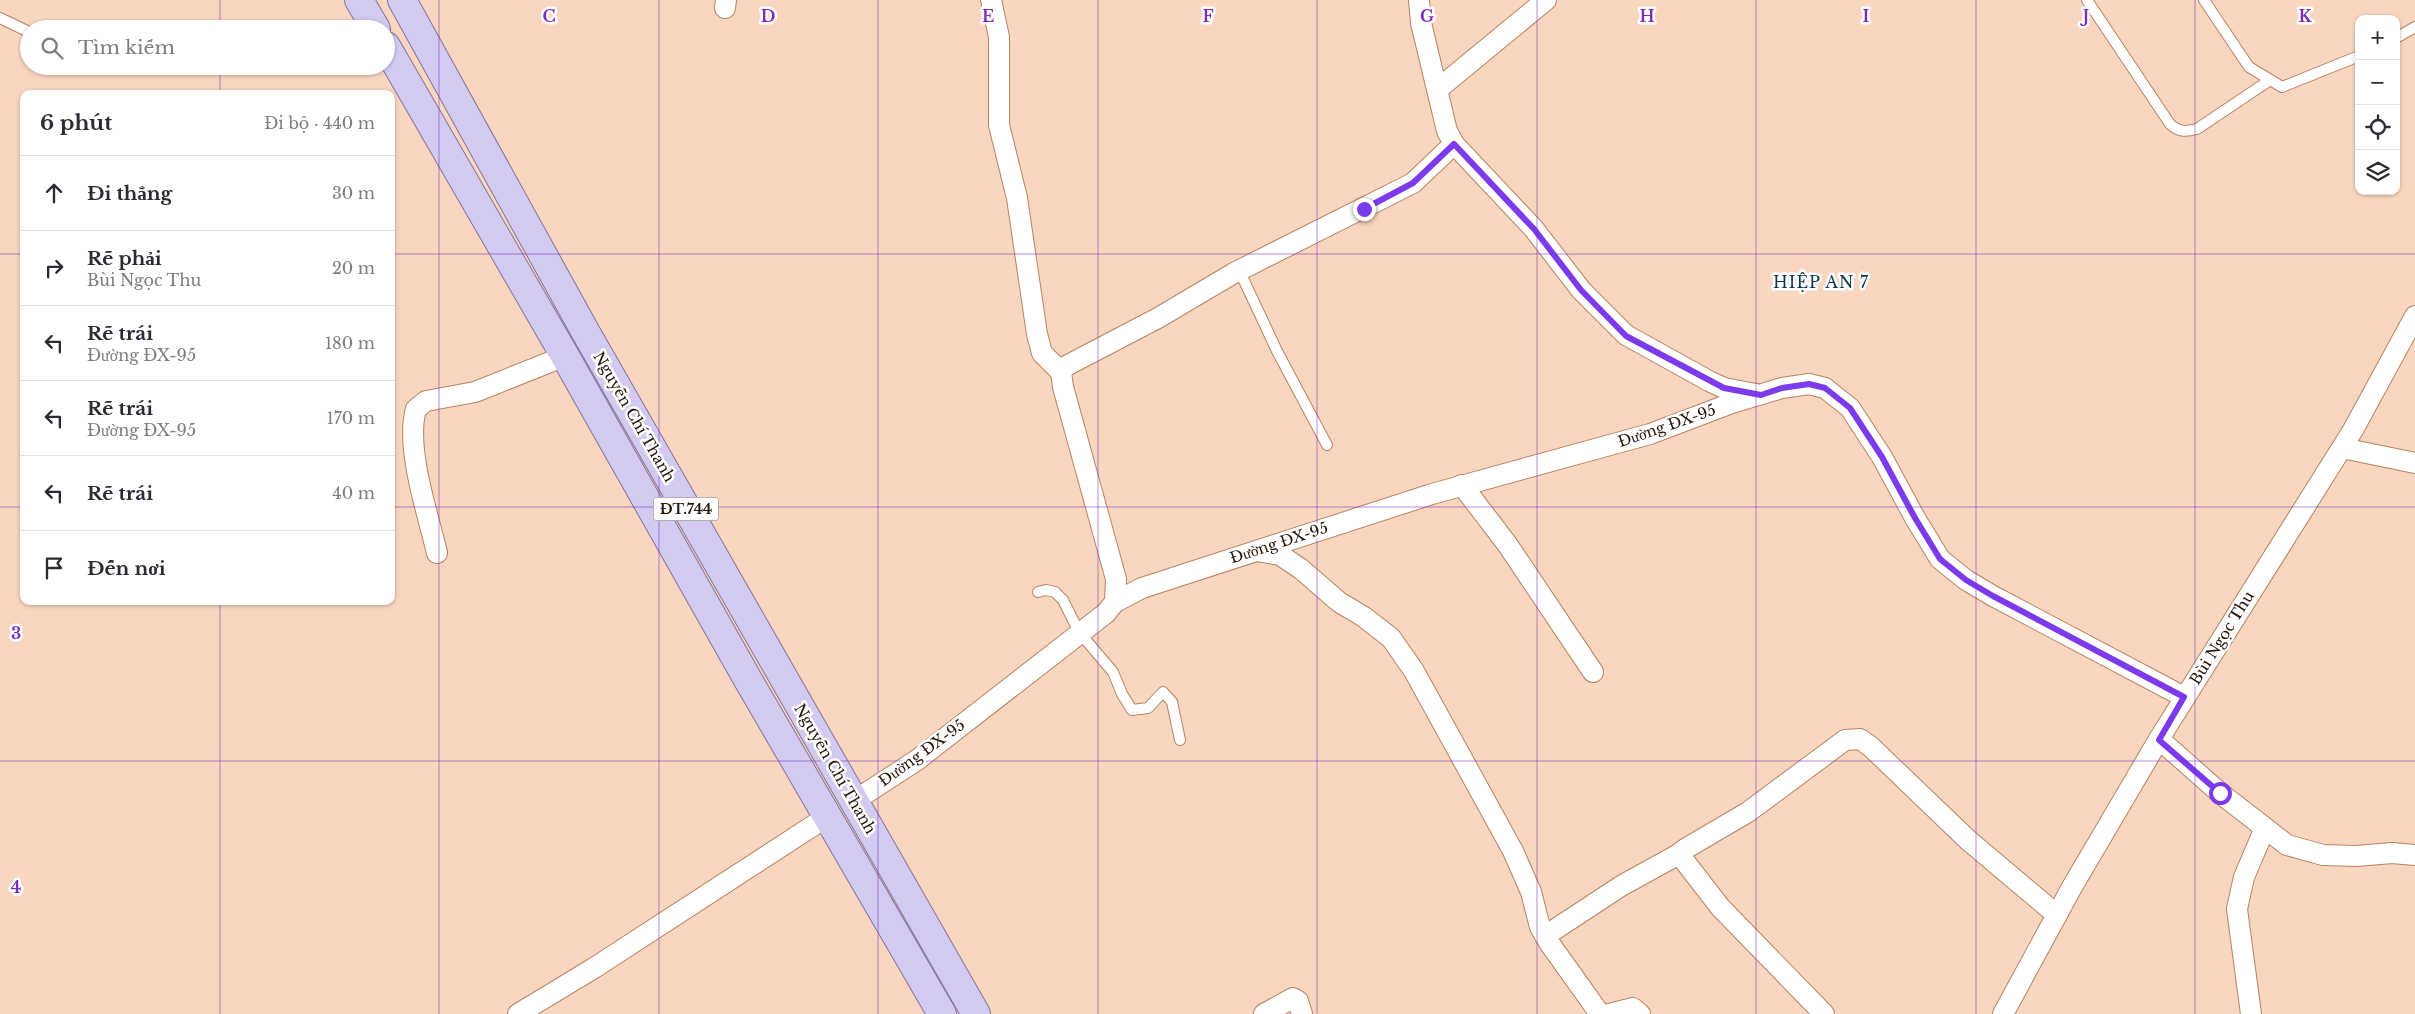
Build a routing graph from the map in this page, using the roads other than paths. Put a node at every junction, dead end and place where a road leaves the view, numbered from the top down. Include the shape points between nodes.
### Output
1 (359, 0) edge
2 (402, 0) edge
3 (991, 0) edge
4 (1546, 0) edge
5 (2087, 0) edge
6 (2204, 0) edge
7 (1423, 3) edge
8 (0, 18) edge
9 (371, 20) edge
10 (2415, 27) edge
11 (20, 28) edge
12 (2400, 36) edge
13 (2355, 58) edge
14 (395, 62) edge
15 (2270, 80) junction
16 (1438, 89) junction
17 (1454, 144) junction
18 (1239, 270) junction
19 (2415, 316) edge
20 (565, 356) junction
21 (1061, 372) junction
22 (1761, 395) junction
23 (1327, 446) dead end
24 (2342, 448) junction
25 (2415, 463) edge
26 (1462, 485) junction
27 (1255, 551) junction
28 (437, 553) dead end
29 (1038, 592) dead end
30 (1115, 602) junction
31 (1079, 632) junction
32 (1593, 672) dead end
33 (2184, 697) junction
34 (1180, 740) dead end
35 (2159, 740) junction
36 (854, 801) junction
37 (828, 816) junction
38 (2265, 828) junction
39 (1680, 854) junction
40 (2415, 856) edge
41 (2057, 915) junction
42 (1545, 936) junction
43 (518, 1014) edge
44 (942, 1014) edge
45 (976, 1014) edge
46 (1264, 1014) edge
47 (1302, 1014) edge
48 (1600, 1014) edge
49 (1609, 1014) edge
50 (1640, 1014) edge
51 (1824, 1014) edge
52 (2002, 1014) edge
53 (2251, 1014) edge

1 - 9 main road
2 - 36 main road, Nguyễn Chí Thanh / ĐT.744 via 585,331
3 - 21 street via 999,38 999,126 1017,198 1037,334 1042,353
4 - 16 street
5 - 15 lane via 2176,129 2185,132 2197,129
6 - 15 lane via 2249,67
7 - 16 street, Đường ĐX-95 via 1421,23
8 - 11 lane
10 - 12 lane
13 - 15 lane via 2282,87
14 - 20 main road, Nguyễn Chí Thanh / ĐT.744
16 - 17 street, Đường ĐX-95 via 1447,131
17 - 18 street via 1413,183
17 - 22 street, Đường ĐX-95 via 1534,229 1581,290 1626,336 1724,388
18 - 21 street via 1158,318 1066,366
18 - 23 lane
19 - 24 street, Bùi Ngọc Thu
20 - 28 street via 475,392 426,401 416,409 413,437 416,464
20 - 37 main road, Nguyễn Chí Thanh / ĐT.744
21 - 30 street via 1062,387 1116,580
22 - 26 street, Đường ĐX-95 via 1650,434
22 - 33 street, Đường ĐX-95 via 1809,384 1825,388 1850,408 1940,559 1993,596
24 - 25 street
24 - 33 street, Bùi Ngọc Thu
26 - 27 street, Đường ĐX-95
26 - 32 street via 1507,544
27 - 30 street, Đường ĐX-95 via 1142,588
27 - 42 street via 1280,555 1390,638 1414,671 1513,851
29 - 31 lane via 1055,592
30 - 31 street, Đường ĐX-95 via 1106,613
31 - 34 lane via 1113,672 1132,710 1148,708 1163,692 1168,697 1172,702
31 - 36 street, Đường ĐX-95 via 917,760
33 - 35 street, Bùi Ngọc Thu
35 - 38 street
35 - 41 street, Bùi Ngọc Thu
36 - 37 main road
36 - 45 main road, Nguyễn Chí Thanh / ĐT.744
37 - 43 street
37 - 44 main road, Nguyễn Chí Thanh / ĐT.744
38 - 40 street via 2287,845 2323,855 2392,853
38 - 53 street via 2244,877 2237,909
39 - 41 street via 1748,812 1844,740 1860,739 1968,840
39 - 42 street via 1621,886
39 - 51 street via 1720,908
41 - 52 street, Bùi Ngọc Thu
42 - 48 street
46 - 47 street via 1293,998 1298,1001
49 - 50 street via 1633,1008

